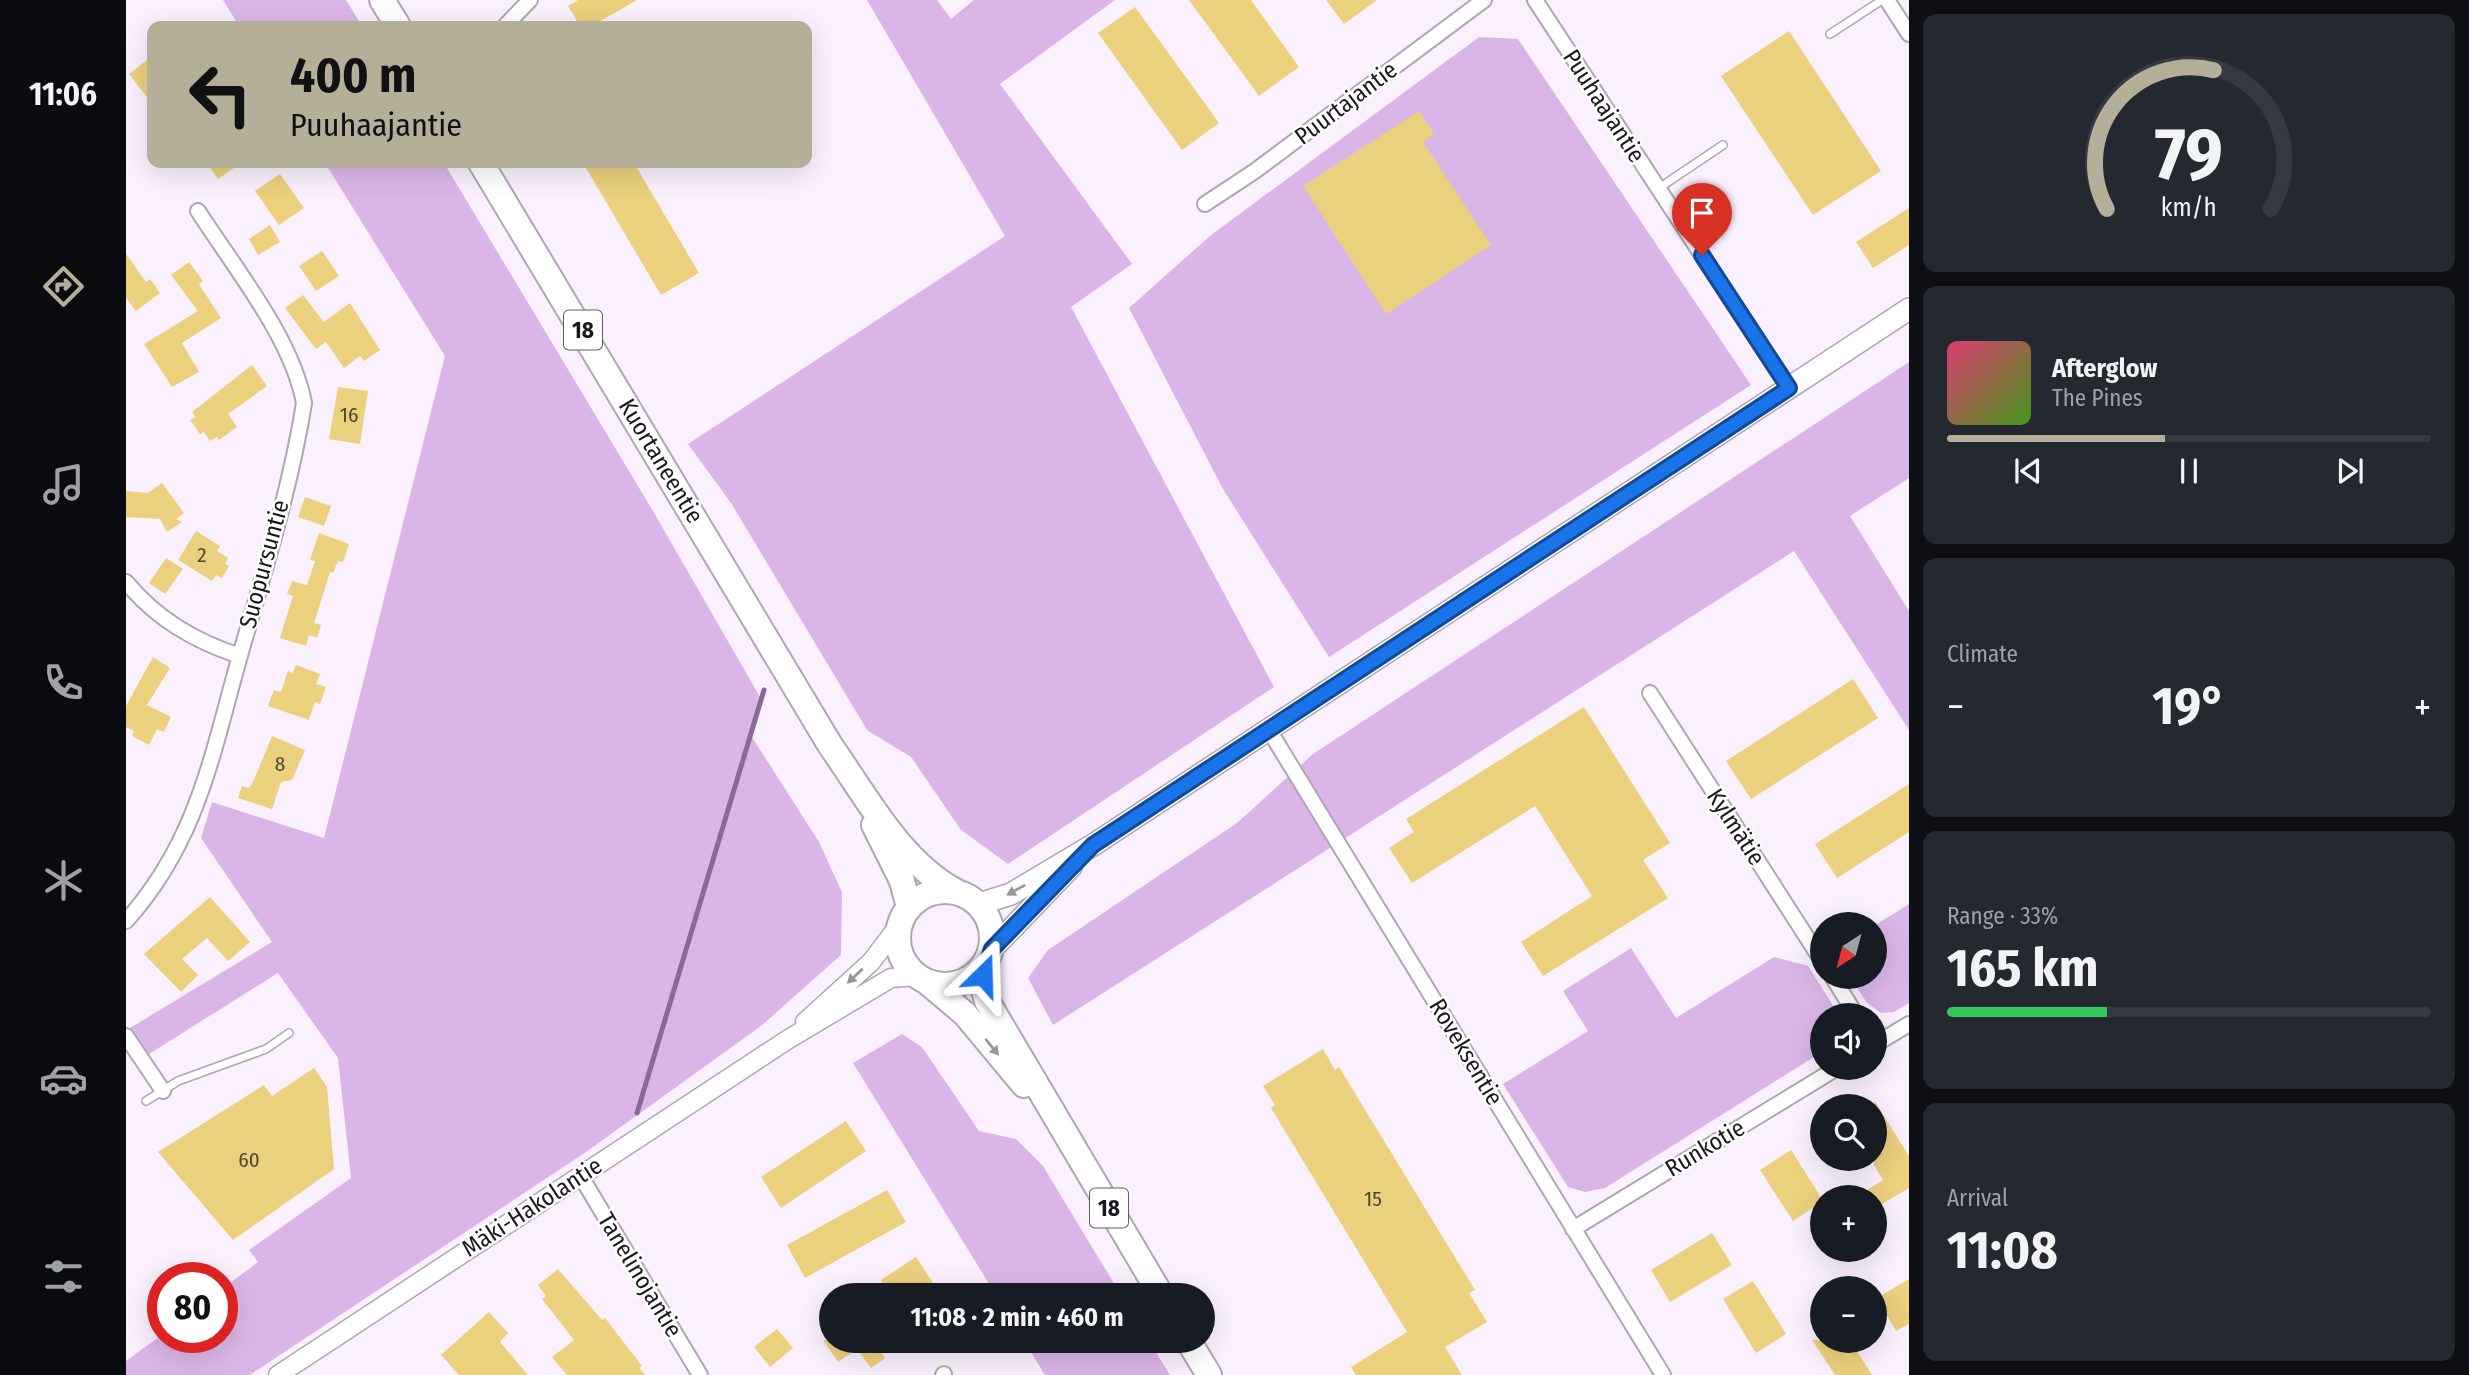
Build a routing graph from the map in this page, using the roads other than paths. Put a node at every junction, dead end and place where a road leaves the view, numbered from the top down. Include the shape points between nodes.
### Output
1 (382, 0) edge
2 (530, 0) edge
3 (1485, 0) edge
4 (1535, 0) edge
5 (1884, 0) edge
6 (395, 21) edge
7 (510, 21) edge
8 (1830, 34) dead end
9 (1909, 34) edge
10 (1723, 145) dead end
11 (484, 168) edge
12 (1658, 189) junction
13 (1205, 204) dead end
14 (198, 211) dead end
15 (1909, 309) edge
16 (1789, 388) junction
17 (126, 582) edge
18 (240, 656) junction
19 (1650, 693) dead end
20 (1269, 730) junction
21 (841, 759) junction
22 (1093, 845) junction
23 (957, 892) junction
24 (979, 904) junction
25 (904, 916) junction
26 (126, 921) edge
27 (1810, 942) edge
28 (989, 956) junction
29 (922, 979) junction
30 (1909, 1024) edge
31 (289, 1033) dead end
32 (126, 1036) edge
33 (1887, 1037) edge
34 (787, 1040) junction
35 (1817, 1080) edge
36 (163, 1091) junction
37 (146, 1101) dead end
38 (1056, 1121) junction
39 (580, 1175) junction
40 (1573, 1229) junction
41 (1154, 1283) edge
42 (1196, 1353) edge
43 (278, 1375) edge
44 (700, 1375) edge
45 (1209, 1375) edge
46 (1663, 1375) edge

1 - 6 highway
2 - 7 street
3 - 13 street, Puurtajantie
4 - 12 street, Puuhaajantie
5 - 8 lane
5 - 9 street
10 - 12 lane
11 - 21 highway, Kuortaneentie / 18
12 - 16 street, Puuhaajantie
14 - 18 street, Suopursuntie via 283,344 299,374 304,403
15 - 16 main road
16 - 20 main road
17 - 18 street via 147,607 178,629
18 - 26 street, Suopursuntie via 198,808 151,894
19 - 27 street, Kylmätie
20 - 22 main road
20 - 40 street, Roveksentie
21 - 23 highway, Kuortaneentie / 18 via 918,863 936,881
21 - 25 highway, Kuortaneentie / 18 via 902,881
22 -> 24 main road via 1011,894
22 - 28 main road
23 - 24 highway, 18
23 - 25 highway via 931,893
24 - 28 highway, 18 via 991,925
25 - 29 highway, 18 via 899,947 909,968
25 -> 34 street, Mäki-Hakolantie via 871,962
28 - 29 highway via 966,981 953,985
28 - 38 highway, 18 via 983,988 987,1001
29 - 34 street, Mäki-Hakolantie via 891,978
29 -> 38 highway, 18 via 965,1014
30 - 33 street
31 - 36 lane via 266,1049 178,1081
32 - 36 street
34 - 39 street, Mäki-Hakolantie
35 - 40 street, Runkotie
36 - 37 lane
38 - 41 highway, 18
39 - 43 street, Mäki-Hakolantie
39 - 44 street, Tanelinojantie
40 - 46 street, Roveksentie
42 - 45 highway

